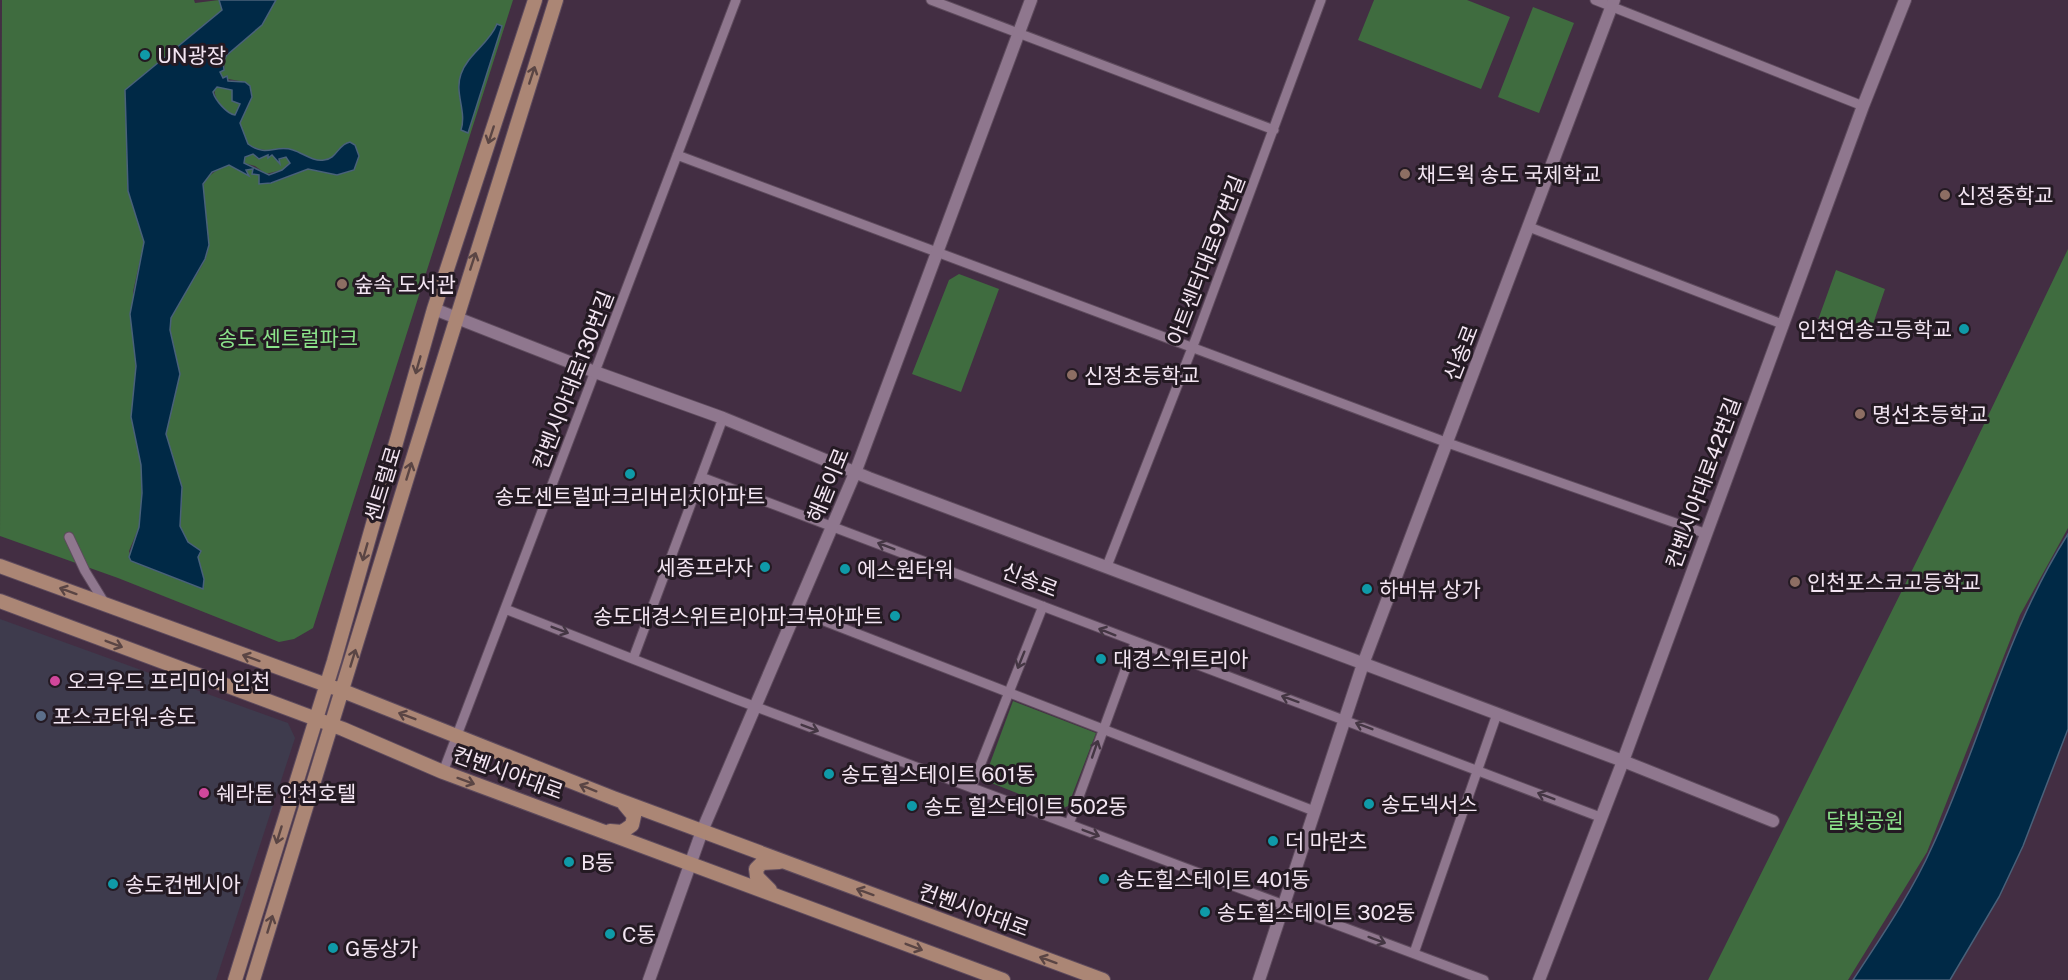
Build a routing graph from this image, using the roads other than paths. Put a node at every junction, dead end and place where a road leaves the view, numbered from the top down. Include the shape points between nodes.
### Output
1 (535, 0) edge
2 (556, 0) edge
3 (736, 0) edge
4 (931, 0) edge
5 (1031, 0) edge
6 (1321, 0) edge
7 (1595, 0) edge
8 (1905, 0) edge
9 (1613, 3) edge
10 (1019, 33) junction
11 (1863, 106) junction
12 (1274, 130) junction
13 (677, 155) junction
14 (1529, 226) junction
15 (936, 253) junction
16 (434, 309) junction
17 (455, 317) junction
18 (1782, 324) junction
19 (1192, 347) junction
20 (595, 372) junction
21 (723, 418) junction
22 (1448, 443) junction
23 (855, 473) junction
24 (701, 477) junction
25 (833, 525) junction
26 (1704, 533) junction
27 (69, 537) dead end
28 (0, 566) edge
29 (1107, 566) junction
30 (0, 601) edge
31 (1043, 606) junction
32 (111, 607) junction
33 (505, 609) junction
34 (796, 610) junction
35 (1135, 643) junction
36 (633, 659) junction
37 (1364, 664) junction
38 (326, 686) junction
39 (343, 691) junction
40 (1008, 692) junction
41 (756, 707) junction
42 (1497, 714) junction
43 (315, 719) junction
44 (1345, 719) junction
45 (333, 725) junction
46 (1102, 729) junction
47 (457, 736) junction
48 (1623, 761) junction
49 (1477, 770) junction
50 (443, 772) junction
51 (972, 786) junction
52 (613, 798) junction
53 (1314, 811) junction
54 (1600, 817) junction
55 (1773, 821) dead end
56 (1069, 824) junction
57 (605, 830) junction
58 (702, 831) junction
59 (690, 862) junction
60 (790, 864) junction
61 (777, 895) junction
62 (1283, 905) junction
63 (1414, 953) junction
64 (234, 980) edge
65 (253, 980) edge
66 (649, 980) edge
67 (1003, 980) edge
68 (1103, 980) edge
69 (1259, 980) edge
70 (1484, 980) edge
71 (1539, 980) edge

1 -> 16 main road, 센트럴로
17 -> 2 main road, 센트럴로
3 - 13 street, 컨벤시아대로130번길
4 - 10 street
5 - 10 street, 해돋이로
6 - 12 street, 아트센터대로97번길
7 - 9 street
8 - 11 street, 컨벤시아대로42번길
9 - 11 street
9 - 14 street, 신송로
10 - 12 street
10 - 15 street, 해돋이로
11 - 18 street, 컨벤시아대로42번길
12 - 19 street, 아트센터대로97번길
13 - 15 street
13 - 20 street, 컨벤시아대로130번길
14 - 18 street
14 - 22 street, 신송로
15 - 19 street
15 - 23 street, 해돋이로
16 - 17 street
16 -> 38 main road, 센트럴로
17 - 20 street
39 -> 17 main road, 센트럴로
18 - 26 street, 컨벤시아대로42번길
19 - 22 street
19 - 29 street, 아트센터대로97번길
20 - 21 street
20 - 33 street, 컨벤시아대로130번길
21 - 23 street
21 - 24 street
22 - 26 street
22 - 37 street, 신송로
23 - 25 street, 해돋이로
23 - 29 street
24 - 25 street, 신송로
24 - 36 street
31 -> 25 street, 신송로
25 - 34 street, 해돋이로
26 - 48 street, 컨벤시아대로42번길
27 - 32 street via 97,594
32 -> 28 main road, 컨벤시아대로
29 - 37 street
30 -> 43 main road, 컨벤시아대로
35 -> 31 street, 신송로
31 -> 40 street
38 -> 32 main road, 컨벤시아대로
33 -> 36 street
33 - 47 street, 컨벤시아대로130번길
34 - 40 street
34 - 41 street, 해돋이로
44 -> 35 street, 신송로
35 - 46 street
36 - 41 street
37 - 42 street
37 - 44 street, 신송로
38 - 39 main road, 컨벤시아대로
38 - 43 main road, 센트럴로
39 - 45 main road, 센트럴로
47 -> 39 main road, 컨벤시아대로
40 - 46 street
40 - 51 street
41 -> 51 street
41 - 58 street, 해돋이로
42 - 48 street
42 - 49 street
43 - 45 main road, 컨벤시아대로
43 -> 64 main road, 센트럴로
49 -> 44 street
44 - 53 street, 신송로
45 - 50 main road, 컨벤시아대로
65 -> 45 main road, 센트럴로
46 - 53 street
56 -> 46 street
47 - 50 street, 컨벤시아대로130번길
52 -> 47 main road, 컨벤시아대로
48 - 54 street, 컨벤시아대로42번길
48 - 55 street
54 -> 49 street
49 - 63 street
50 -> 57 main road, 컨벤시아대로
51 - 56 street
52 - 57 main road via 632,810 634,820 622,832
52 - 58 main road, 컨벤시아대로
53 - 62 street, 신송로
54 - 71 street, 컨벤시아대로42번길
56 -> 62 street
57 - 59 main road, 컨벤시아대로
58 - 59 street, 해돋이로
58 - 60 main road, 컨벤시아대로
59 - 61 main road, 컨벤시아대로
59 - 66 street, 해돋이로
60 - 61 main road via 771,861 757,867 757,877
68 -> 60 main road, 컨벤시아대로
61 -> 67 main road, 컨벤시아대로
62 -> 63 street
62 - 69 street, 신송로
63 - 70 street

